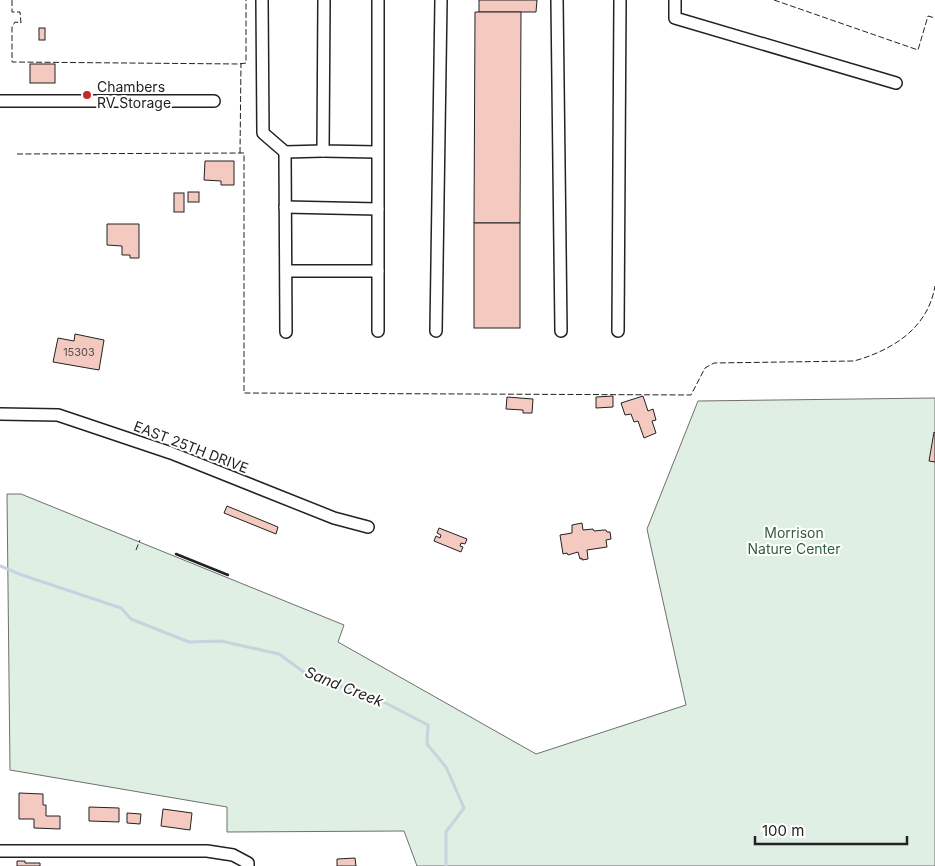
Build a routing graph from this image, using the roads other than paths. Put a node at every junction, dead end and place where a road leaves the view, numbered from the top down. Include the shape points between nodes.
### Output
1 (262, 0) edge
2 (324, 0) edge
3 (378, 0) edge
4 (441, 0) edge
5 (556, 0) edge
6 (620, 0) edge
7 (675, 0) edge
8 (896, 83) dead end
9 (214, 100) dead end
10 (0, 101) edge
11 (324, 151) junction
12 (285, 152) junction
13 (377, 152) junction
14 (285, 207) junction
15 (378, 208) junction
16 (286, 271) junction
17 (378, 271) junction
18 (378, 331) dead end
19 (436, 331) dead end
20 (562, 331) dead end
21 (618, 331) dead end
22 (286, 332) dead end
23 (0, 414) edge
24 (368, 527) dead end
25 (0, 851) edge
26 (248, 866) edge

1 - 12 lane via 262,133
2 - 11 lane
3 - 13 lane
4 - 19 lane
5 - 20 lane
6 - 21 lane
7 - 8 lane via 675,18
9 - 10 lane
11 - 12 lane
11 - 13 lane
12 - 14 lane
13 - 15 lane
14 - 15 lane
14 - 16 lane
15 - 17 lane
16 - 17 lane
16 - 22 lane
17 - 18 lane
23 - 24 lane, EAST 25TH DRIVE via 58,415 171,453 334,518
25 - 26 lane via 207,851 234,855

